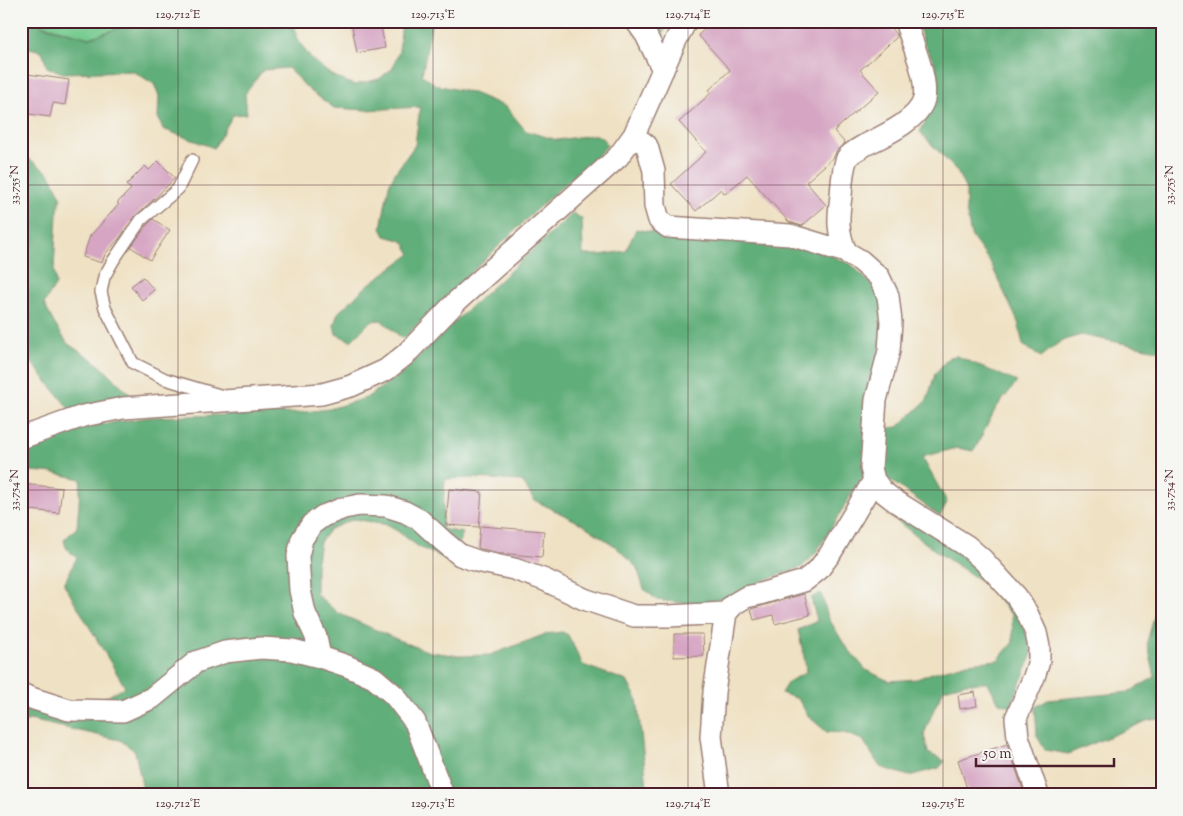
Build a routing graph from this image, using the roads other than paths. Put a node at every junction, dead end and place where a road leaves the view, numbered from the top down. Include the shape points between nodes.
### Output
1 (636, 21) edge
2 (686, 21) edge
3 (905, 21) edge
4 (663, 70) junction
5 (634, 135) junction
6 (192, 160) dead end
7 (846, 252) junction
8 (240, 400) junction
9 (21, 438) edge
10 (874, 480) junction
11 (726, 613) junction
12 (320, 657) junction
13 (21, 694) edge
14 (443, 795) edge
15 (718, 795) edge
16 (1038, 795) edge

1 - 4 street
2 - 4 street
3 - 7 street via 924,82 924,99 911,118 848,157 838,218 840,238
4 - 5 street
5 - 7 street via 646,146 654,171 659,220 668,227 790,235
5 - 8 street via 618,157 458,300 386,370 351,386 322,394
6 - 8 lane via 178,189 141,220 104,277 101,292 105,308 132,363 166,379
7 - 10 street via 879,277 888,296 891,322 889,351 876,400 871,468
8 - 9 street via 123,408 82,416
10 - 11 street via 818,570 804,581 746,597
10 - 16 street via 895,501 967,546 1016,596 1027,613 1036,633 1039,661 1016,718 1018,737
11 - 12 street via 634,616 514,569 477,562 460,555 420,520 405,512 386,506 360,505 323,516 312,524 302,539 298,556 300,590
11 - 15 street via 711,737
12 - 13 street via 292,650 261,648 225,652 196,662 152,698 123,711 68,710
12 - 14 street via 374,678 394,695 415,722

